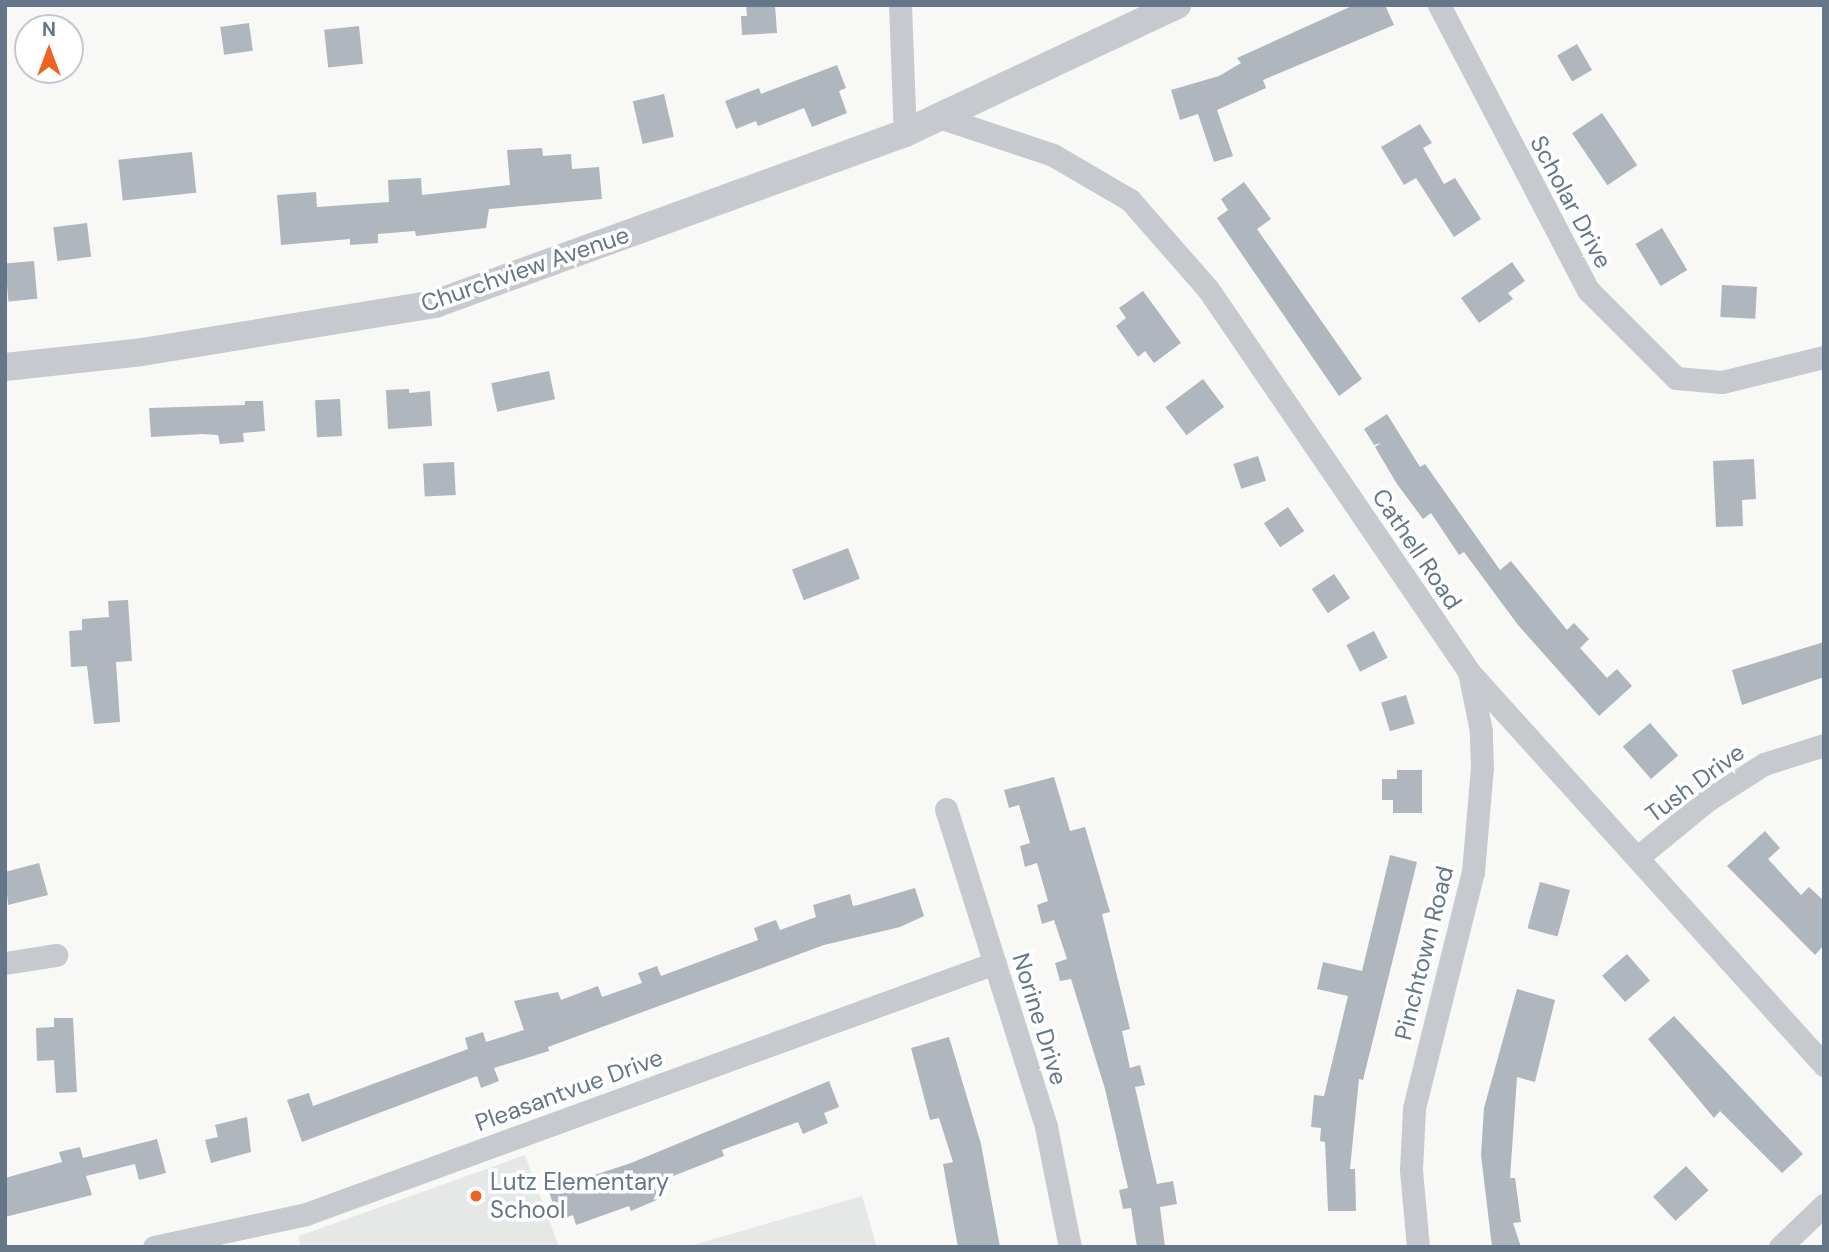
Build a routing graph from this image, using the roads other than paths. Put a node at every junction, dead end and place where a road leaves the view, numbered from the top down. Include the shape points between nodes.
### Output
1 (900, 5) edge
2 (1177, 5) edge
3 (1438, 5) edge
4 (939, 117) junction
5 (905, 133) junction
6 (1824, 357) edge
7 (5, 367) edge
8 (1469, 672) junction
9 (1824, 745) edge
10 (946, 810) dead end
11 (1639, 856) junction
12 (56, 955) dead end
13 (995, 962) junction
14 (5, 963) edge
15 (1824, 1066) edge
16 (1824, 1205) edge
17 (158, 1246) edge
18 (1070, 1247) edge
19 (1418, 1247) edge
20 (1780, 1247) edge

1 - 5 street
2 - 4 street, Churchview Avenue
3 - 6 street, Scholar Drive via 1588,290 1676,378 1722,382
4 - 5 street, Churchview Avenue
4 - 8 street, Cathell Road via 1053,155 1130,200 1208,289
5 - 7 street, Churchview Avenue via 435,304 142,352
8 - 11 street, Cathell Road
8 - 19 street, Pinchtown Road via 1481,731 1473,872 1414,1108 1411,1170
9 - 11 street, Tush Drive via 1764,764 1709,799
10 - 13 street, Norine Drive
11 - 15 street, Cathell Road
12 - 14 street
13 - 17 street, Pleasantvue Drive via 306,1214
13 - 18 street, Norine Drive via 1046,1127
16 - 20 street

